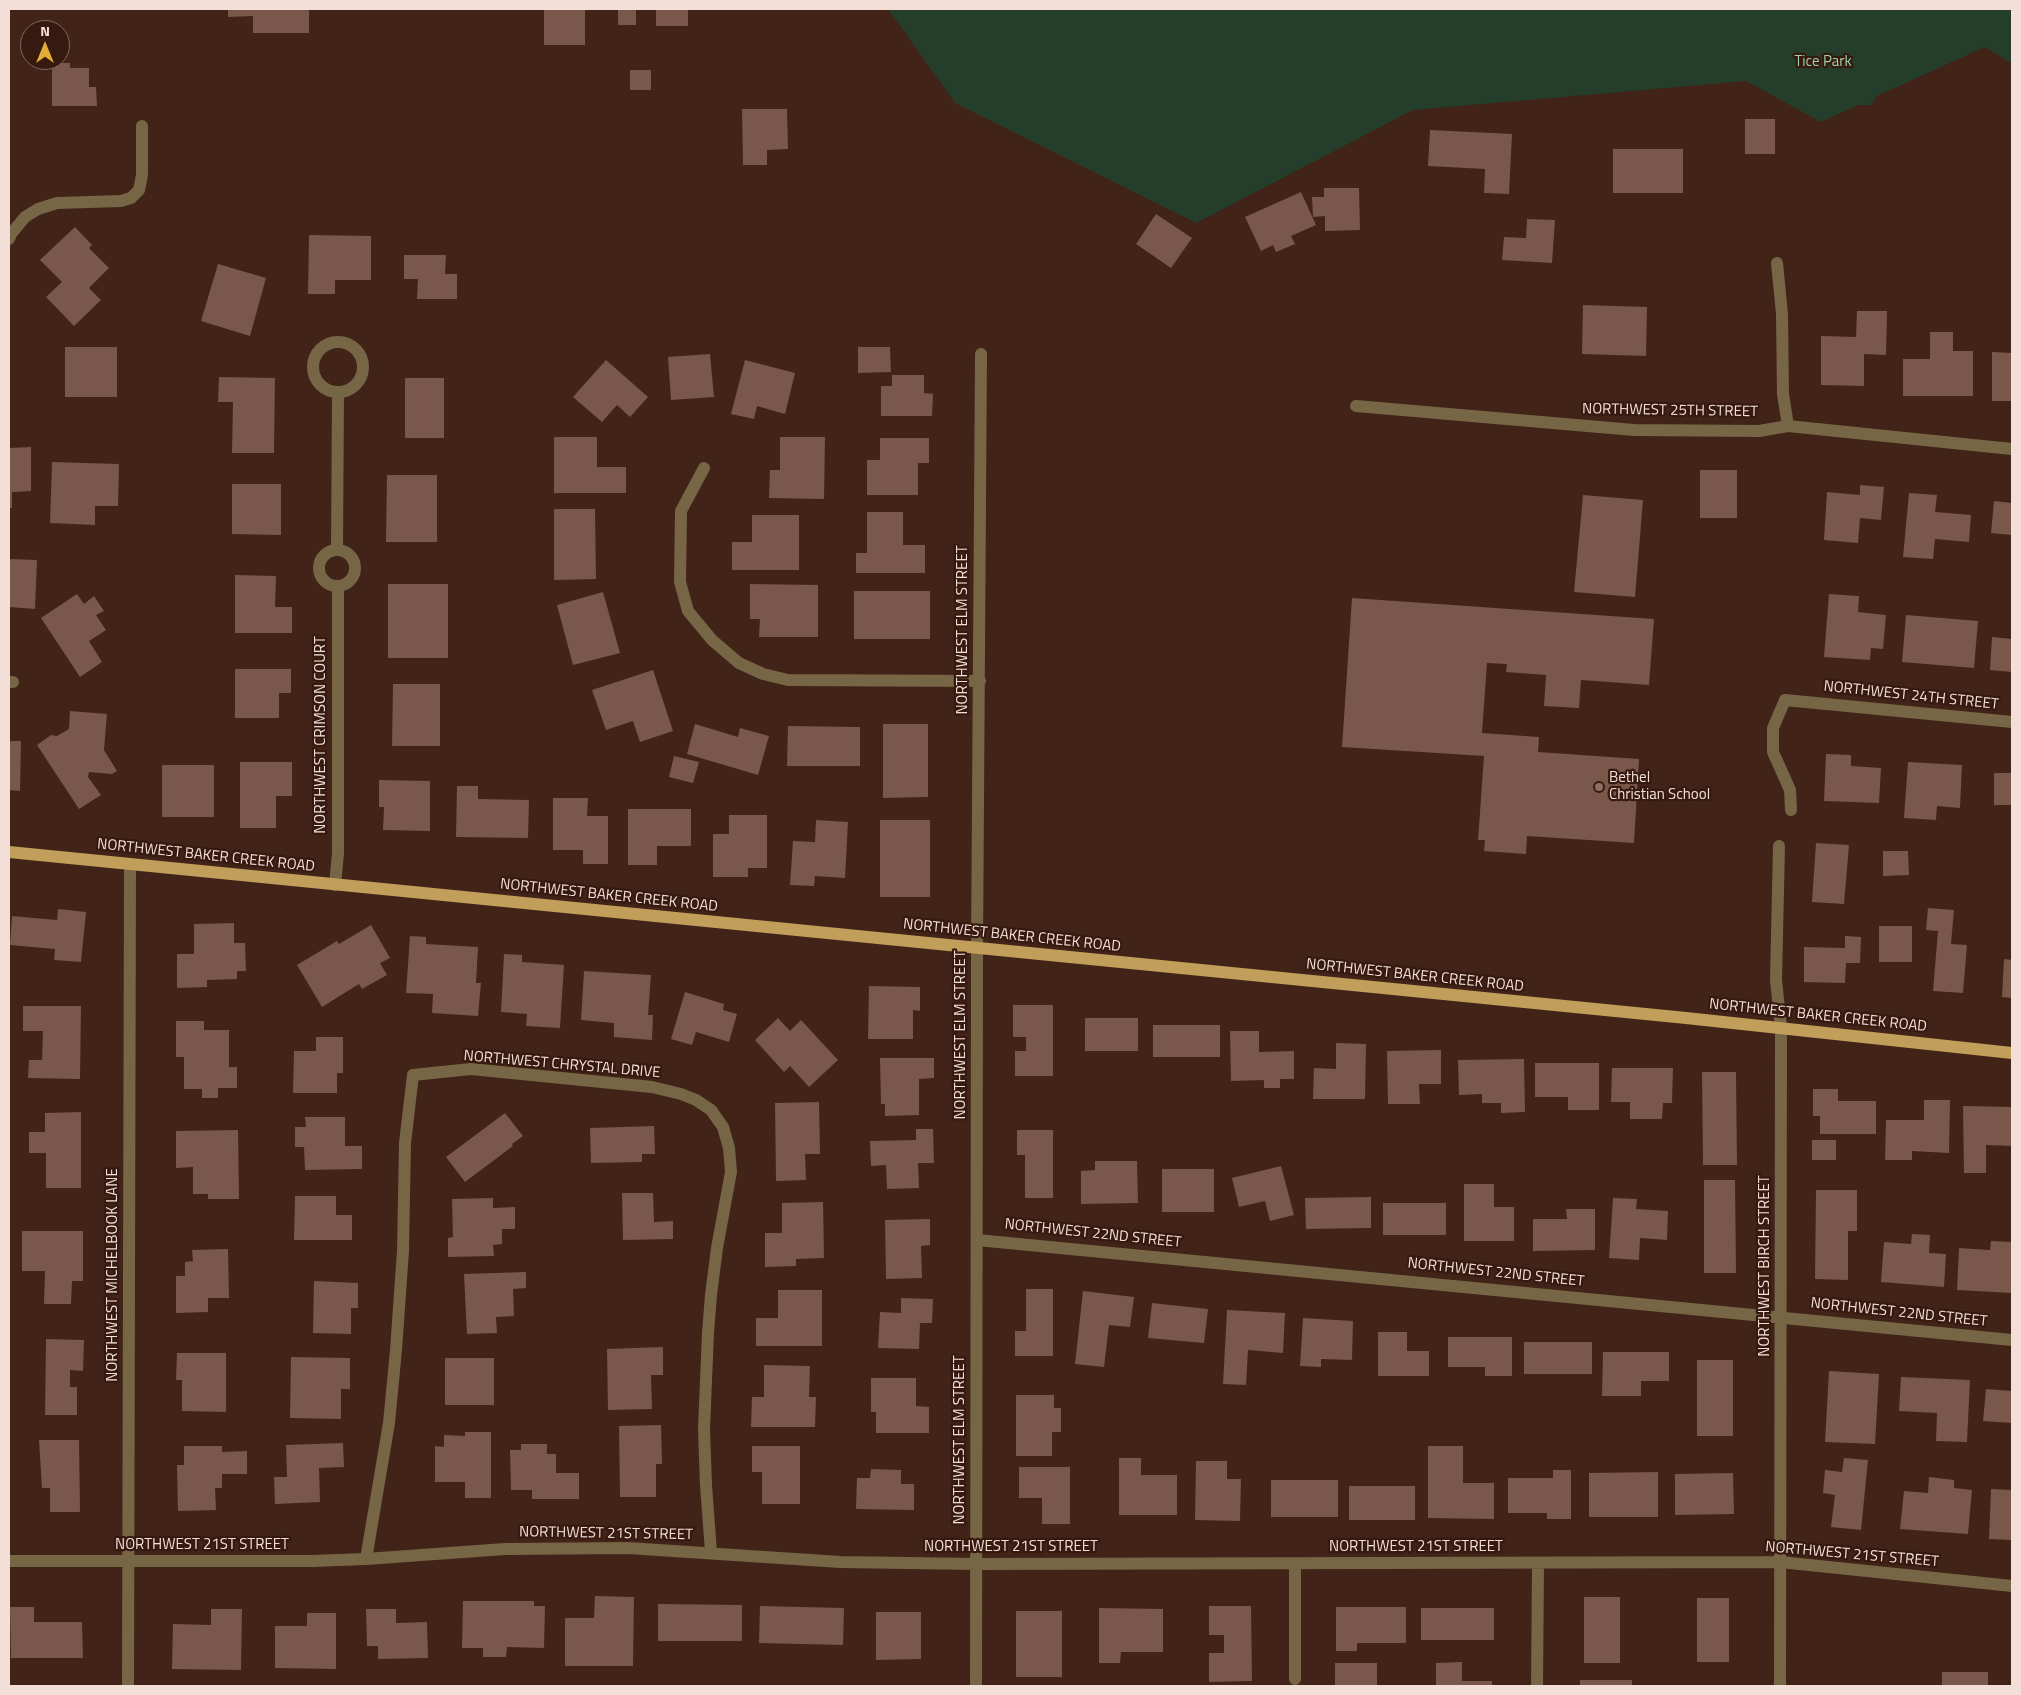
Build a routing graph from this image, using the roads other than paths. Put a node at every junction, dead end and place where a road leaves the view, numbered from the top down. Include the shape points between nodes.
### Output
1 (142, 126) dead end
2 (9, 239) edge
3 (1777, 264) dead end
4 (981, 354) dead end
5 (338, 392) junction
6 (1356, 406) dead end
7 (1788, 426) junction
8 (2012, 449) edge
9 (704, 468) dead end
10 (337, 550) junction
11 (338, 586) junction
12 (980, 681) junction
13 (2012, 722) edge
14 (1791, 810) dead end
15 (1779, 846) dead end
16 (9, 852) edge
17 (130, 864) junction
18 (335, 885) junction
19 (977, 949) junction
20 (1781, 1028) junction
21 (2012, 1053) edge
22 (977, 1240) junction
23 (1781, 1317) junction
24 (2012, 1340) edge
25 (711, 1552) junction
26 (366, 1559) junction
27 (9, 1561) edge
28 (128, 1562) junction
29 (1780, 1562) junction
30 (1538, 1563) junction
31 (976, 1564) junction
32 (1296, 1564) junction
33 (2012, 1586) edge
34 (1296, 1679) dead end
35 (128, 1686) edge
36 (976, 1686) edge
37 (1538, 1686) edge
38 (1780, 1686) edge

1 - 2 street via 140,190 131,198 57,203 38,209 25,217
3 - 7 street via 1782,314 1783,394
4 - 12 street, NORTHWEST ELM STREET
5 - 5 street via 354,386 363,363 357,350 342,342 323,346 313,361 318,383
5 - 10 street
6 - 7 street, NORTHWEST 25TH STREET via 1634,430 1759,431
7 - 8 street, NORTHWEST 25TH STREET
9 - 12 street via 681,511 680,582 688,611 712,640 740,663 763,674 788,680
10 - 11 street via 347,553 355,566 350,581
10 - 11 street via 327,552 319,564 324,580
11 - 18 street, NORTHWEST CRIMSON COURT via 338,853
12 - 19 street, NORTHWEST ELM STREET
13 - 14 street, NORTHWEST 24TH STREET via 1785,700 1773,728 1773,752 1790,790
15 - 20 street, NORTHWEST BIRCH STREET via 1776,980
16 - 17 main road, NORTHWEST BAKER CREEK ROAD
17 - 18 main road, NORTHWEST BAKER CREEK ROAD
17 - 28 street, NORTHWEST MICHELBOOK LANE
18 - 19 main road, NORTHWEST BAKER CREEK ROAD
19 - 20 main road, NORTHWEST BAKER CREEK ROAD
19 - 22 street, NORTHWEST ELM STREET
20 - 21 main road, NORTHWEST BAKER CREEK ROAD
20 - 23 street, NORTHWEST BIRCH STREET
22 - 23 street, NORTHWEST 22ND STREET
22 - 31 street, NORTHWEST ELM STREET
23 - 24 street, NORTHWEST 22ND STREET
23 - 29 street, NORTHWEST BIRCH STREET
25 - 26 street, NORTHWEST 21ST STREET via 628,1548 505,1549
25 - 26 street, NORTHWEST CHRYSTAL DRIVE via 704,1429 711,1295 731,1172 723,1128 711,1110 696,1100 652,1087 471,1070 413,1075 405,1143 403,1251 389,1423
25 - 31 street, NORTHWEST 21ST STREET via 840,1562
26 - 28 street, NORTHWEST 21ST STREET
27 - 28 street, NORTHWEST 21ST STREET
28 - 35 street, NORTHWEST MICHELBOOK LANE
29 - 30 street, NORTHWEST 21ST STREET
29 - 33 street, NORTHWEST 21ST STREET
29 - 38 street, NORTHWEST BIRCH STREET
30 - 32 street, NORTHWEST 21ST STREET
30 - 37 street
31 - 32 street, NORTHWEST 21ST STREET
31 - 36 street, NORTHWEST ELM STREET
32 - 34 street

